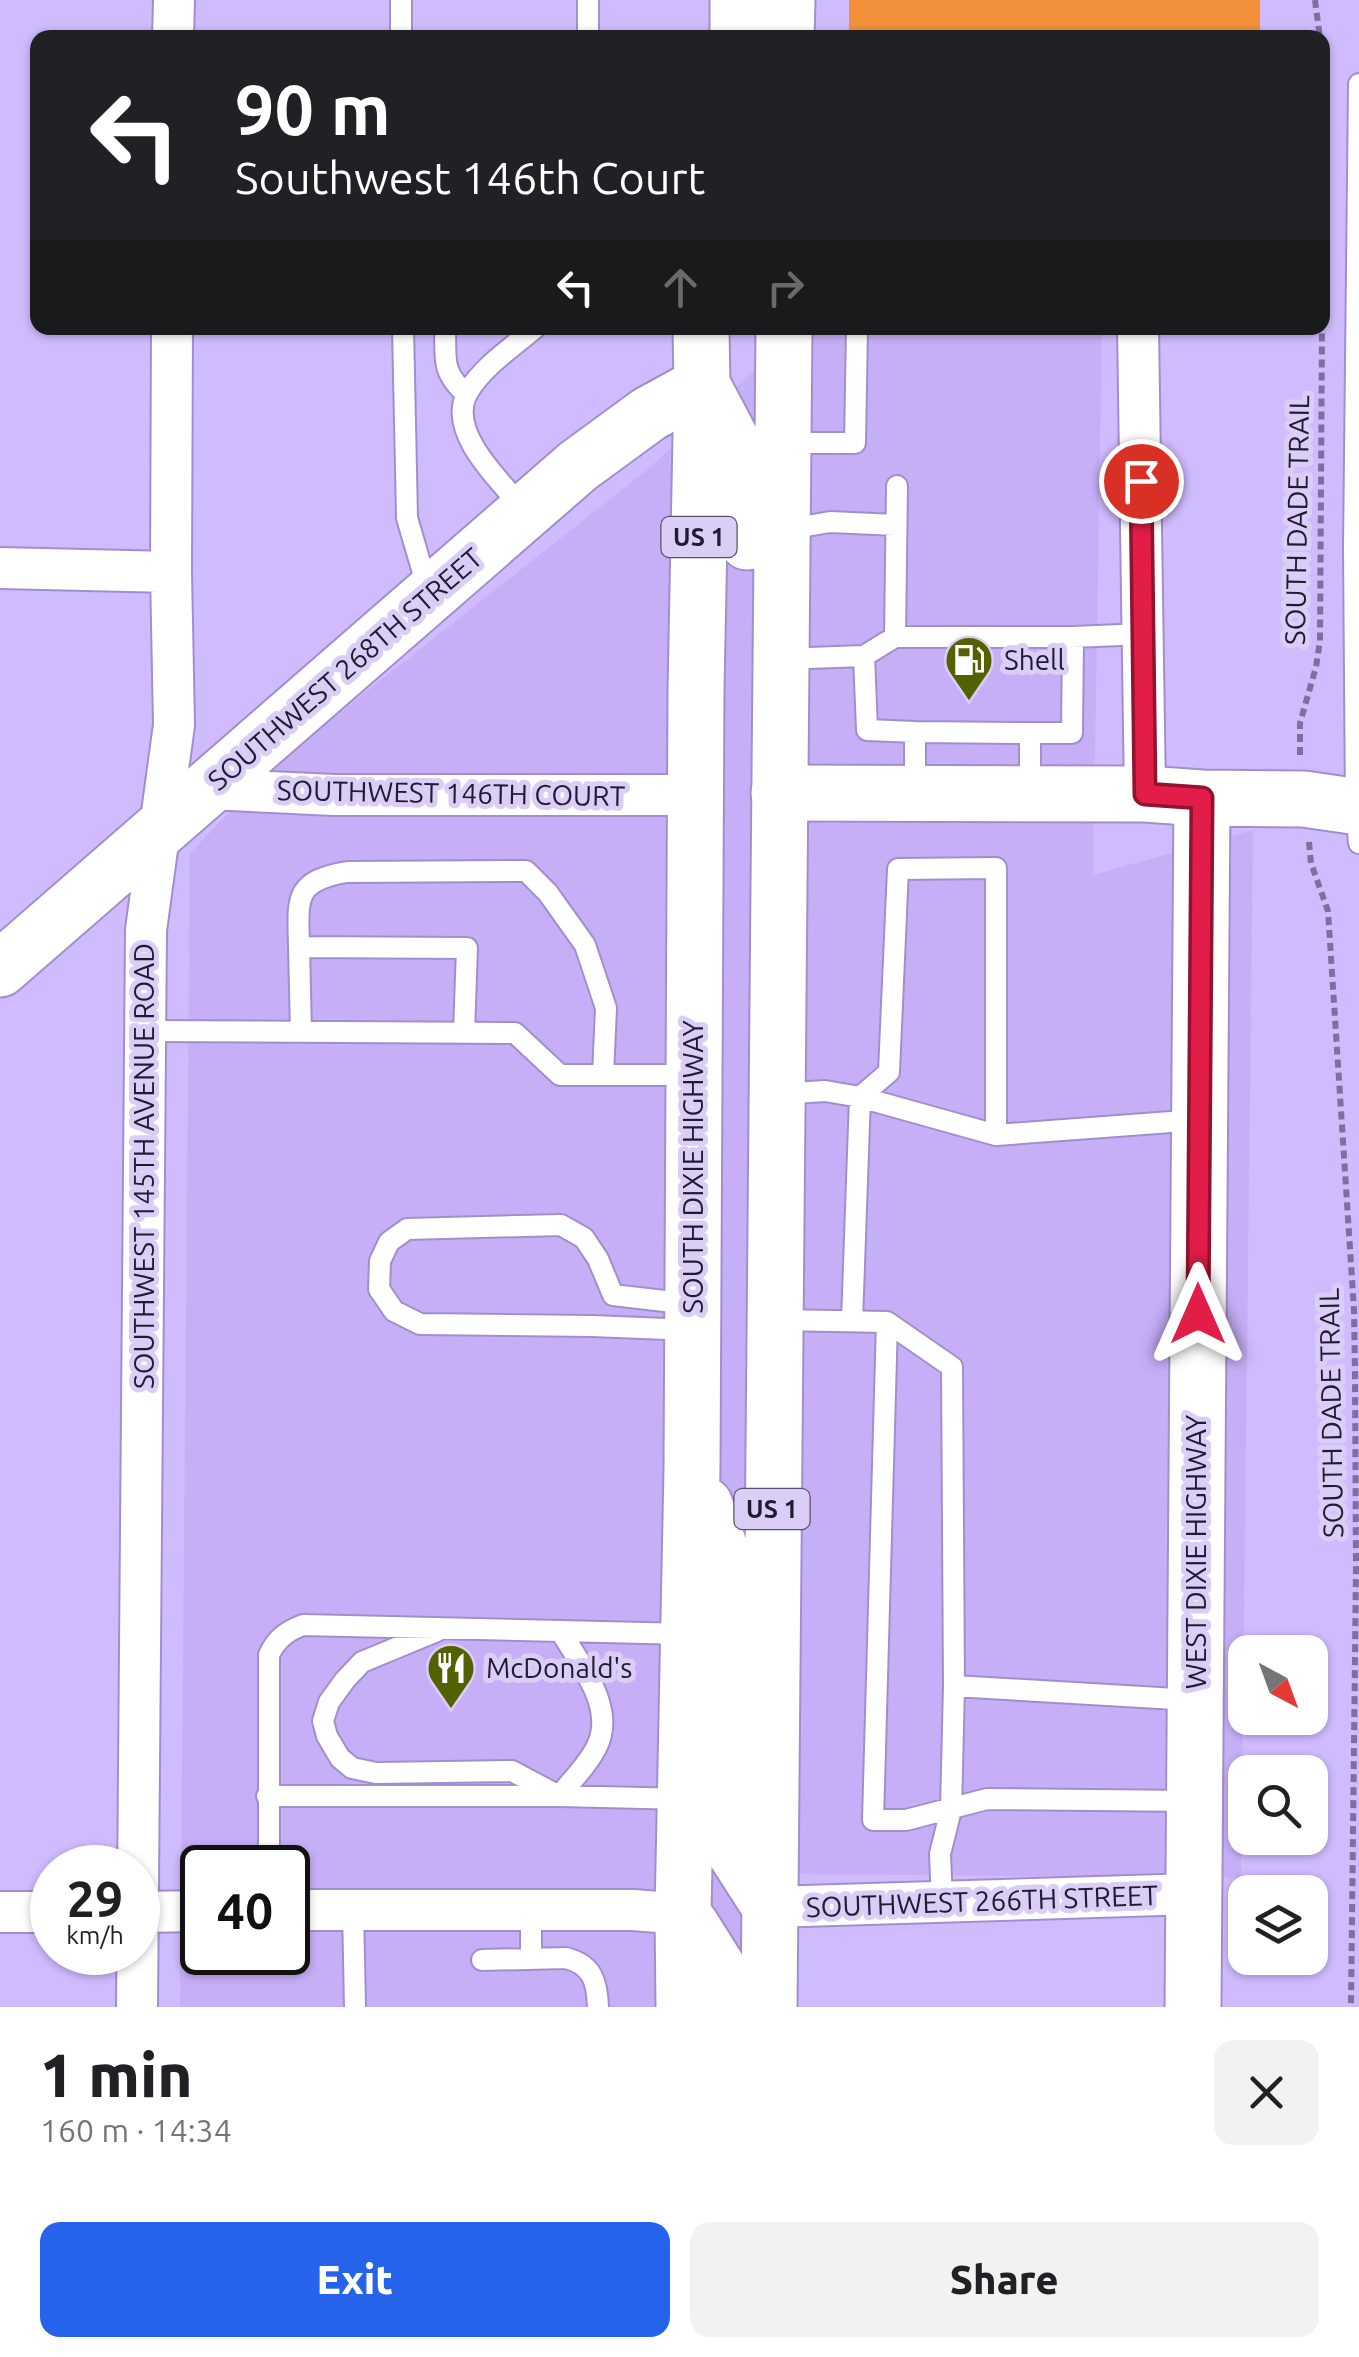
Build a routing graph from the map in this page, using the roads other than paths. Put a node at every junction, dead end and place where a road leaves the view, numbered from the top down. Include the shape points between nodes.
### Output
1 (174, 0) edge
2 (401, 0) edge
3 (588, 0) edge
4 (703, 0) edge
5 (738, 0) edge
6 (787, 0) edge
7 (174, 30) edge
8 (401, 30) edge
9 (588, 30) edge
10 (703, 30) edge
11 (738, 30) edge
12 (786, 30) edge
13 (1359, 84) edge
14 (172, 335) edge
15 (403, 335) edge
16 (445, 335) edge
17 (527, 335) edge
18 (701, 335) edge
19 (745, 335) edge
20 (784, 335) edge
21 (857, 335) edge
22 (1138, 335) edge
23 (702, 385) junction
24 (466, 394) junction
25 (782, 443) junction
26 (897, 486) dead end
27 (526, 511) junction
28 (896, 525) junction
29 (781, 531) junction
30 (0, 568) edge
31 (171, 572) junction
32 (430, 595) junction
33 (1144, 634) junction
34 (895, 637) junction
35 (1073, 638) junction
36 (864, 656) junction
37 (781, 659) junction
38 (915, 732) junction
39 (1030, 733) junction
40 (208, 789) junction
41 (779, 793) junction
42 (916, 793) junction
43 (1030, 794) junction
44 (1145, 794) junction
45 (695, 795) junction
46 (1202, 798) junction
47 (1358, 819) edge
48 (160, 829) junction
49 (299, 947) junction
50 (0, 968) edge
51 (145, 1031) junction
52 (301, 1032) junction
53 (464, 1033) junction
54 (603, 1075) junction
55 (694, 1075) junction
56 (776, 1094) junction
57 (860, 1097) junction
58 (1199, 1120) junction
59 (996, 1135) junction
60 (613, 1294) junction
61 (692, 1317) junction
62 (774, 1320) junction
63 (852, 1320) junction
64 (886, 1322) junction
65 (592, 1326) junction
66 (692, 1470) junction
67 (448, 1627) junction
68 (561, 1632) junction
69 (690, 1634) junction
70 (954, 1686) junction
71 (1195, 1700) junction
72 (267, 1796) junction
73 (559, 1796) junction
74 (686, 1799) junction
75 (1195, 1801) junction
76 (950, 1810) junction
77 (139, 1845) edge
78 (268, 1845) edge
79 (1194, 1894) junction
80 (942, 1902) junction
81 (770, 1908) junction
82 (310, 1910) edge
83 (354, 1910) junction
84 (530, 1910) junction
85 (0, 1912) edge
86 (30, 1912) edge
87 (683, 1914) junction
88 (531, 1959) junction
89 (482, 1960) dead end
90 (137, 1975) edge
91 (137, 2007) edge
92 (354, 2007) edge
93 (598, 2007) edge
94 (684, 2007) edge
95 (724, 2007) edge
96 (768, 2007) edge
97 (1193, 2007) edge

1 - 7 street
2 - 8 lane
3 - 9 lane
4 - 10 main road
5 - 11 main road
6 - 12 main road
13 - 47 lane
14 - 31 street, SOUTHWEST 145TH AVENUE ROAD
15 - 32 lane via 407,518
16 - 24 lane via 446,367
17 - 24 lane
18 - 23 main road, SOUTH DIXIE HIGHWAY / US 1
19 - 23 main road, SOUTHWEST 268TH STREET
20 - 25 main road, US 1
21 - 25 lane via 855,443
22 - 33 street
23 - 27 main road, SOUTHWEST 268TH STREET via 648,414
23 - 41 main road via 742,460 745,721
23 - 45 main road, SOUTH DIXIE HIGHWAY / US 1
24 - 27 lane via 462,416 468,437
25 - 29 main road, US 1
26 - 28 lane
27 - 32 main road, SOUTHWEST 268TH STREET
28 - 29 lane via 830,522
28 - 34 lane
29 - 37 main road, US 1
30 - 31 street
31 - 48 street, SOUTHWEST 145TH AVENUE ROAD via 174,725
32 - 40 main road, SOUTHWEST 268TH STREET
33 - 35 lane
33 - 44 street
34 - 35 lane
34 - 36 lane
35 - 39 lane via 1072,733
36 - 37 lane
36 - 38 lane via 868,730
37 - 41 main road, US 1
38 - 39 lane
38 - 42 lane
39 - 43 lane
40 - 45 street, SOUTHWEST 146TH COURT
40 - 48 main road, SOUTHWEST 268TH STREET
41 - 42 main road
41 - 56 main road, US 1
42 - 43 main road
43 - 44 main road
44 - 46 main road
45 - 55 main road, SOUTH DIXIE HIGHWAY / US 1
46 - 47 main road via 1304,799
46 - 58 main road, WEST DIXIE HIGHWAY
48 - 50 main road, SOUTHWEST 268TH STREET
48 - 51 street, SOUTHWEST 145TH AVENUE ROAD via 146,930
49 - 52 lane
49 - 53 lane via 468,948
49 - 54 lane via 298,903 324,876 526,872 586,944 606,1008
51 - 52 lane
51 - 77 street, SOUTHWEST 145TH AVENUE ROAD
52 - 53 lane
53 - 54 lane via 516,1034 560,1075
54 - 55 lane
55 - 61 main road, SOUTH DIXIE HIGHWAY / US 1
56 - 57 lane
56 - 62 main road, US 1
57 - 59 lane
57 - 59 lane via 889,1072 898,869 996,868
57 - 63 lane
58 - 59 lane
58 - 71 main road, WEST DIXIE HIGHWAY
60 - 61 lane
60 - 65 lane
60 - 65 lane via 584,1238 561,1225 407,1229 389,1242 380,1261 379,1289 394,1310 420,1324
61 - 65 lane
61 - 66 main road, SOUTH DIXIE HIGHWAY / US 1
62 - 63 lane
62 - 81 main road, US 1
63 - 64 lane
64 - 70 lane via 952,1367
64 - 76 lane via 873,1820
66 - 69 main road, SOUTH DIXIE HIGHWAY / US 1
66 - 81 main road via 730,1576 728,1815 734,1851
67 - 68 lane
67 - 72 lane via 303,1624 281,1637 268,1655
67 - 73 lane via 362,1662 344,1680 323,1721 340,1758 376,1773 512,1772
68 - 69 lane
68 - 73 lane via 598,1698 602,1730 590,1760
69 - 74 main road, SOUTH DIXIE HIGHWAY / US 1
70 - 71 lane
70 - 76 lane
71 - 75 main road, WEST DIXIE HIGHWAY
72 - 73 lane
72 - 78 lane
73 - 74 lane
74 - 87 main road, SOUTH DIXIE HIGHWAY / US 1
75 - 76 lane via 987,1799
75 - 79 main road, WEST DIXIE HIGHWAY
76 - 80 lane via 940,1854
79 - 80 street, SOUTHWEST 266TH STREET
79 - 97 main road, WEST DIXIE HIGHWAY
80 - 81 street, SOUTHWEST 266TH STREET
81 - 96 main road, US 1
82 - 83 street
83 - 84 street
83 - 92 lane
84 - 87 street
84 - 88 lane
85 - 86 street
87 - 94 main road, SOUTH DIXIE HIGHWAY / US 1
87 - 95 main road via 718,1968
88 - 89 lane
88 - 93 lane via 580,1961 598,1984
90 - 91 street, SOUTHWEST 145TH AVENUE ROAD

